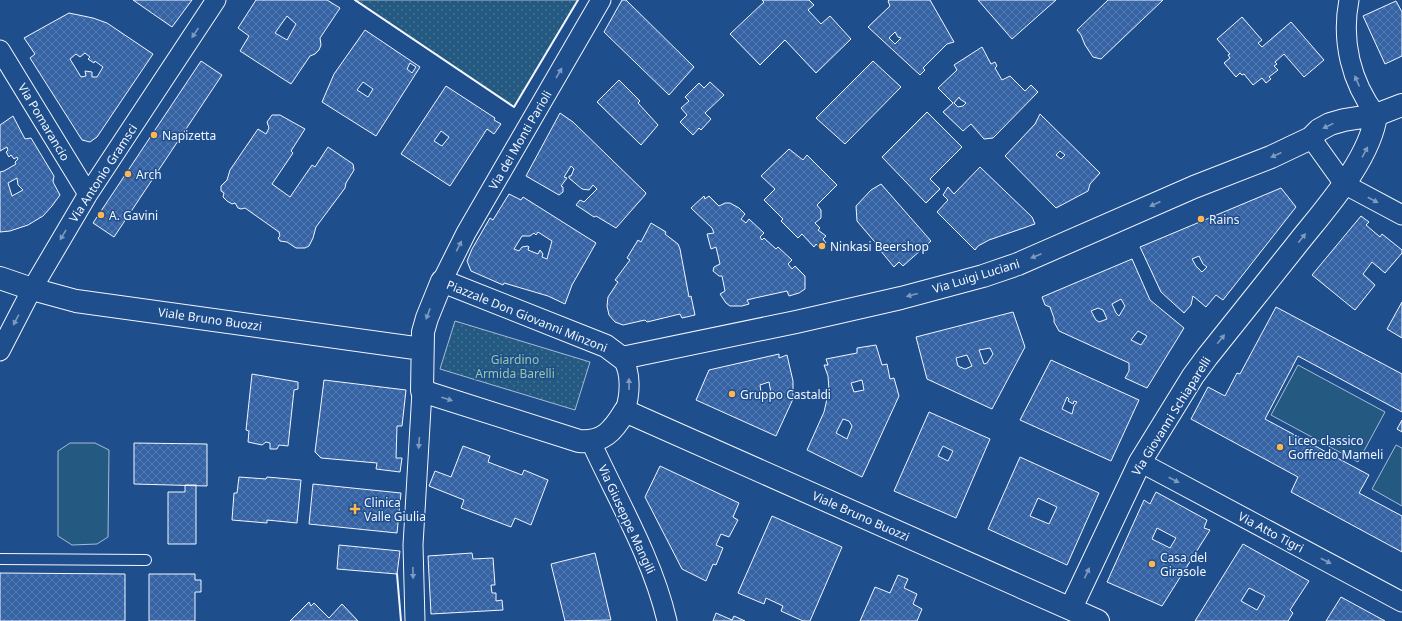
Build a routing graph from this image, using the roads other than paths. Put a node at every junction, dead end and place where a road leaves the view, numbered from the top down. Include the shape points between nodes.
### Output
1 (216, 0) edge
2 (601, 0) edge
3 (1349, 0) edge
4 (0, 50) edge
5 (1402, 104) edge
6 (1376, 115) junction
7 (1311, 138) junction
8 (1344, 184) junction
9 (88, 194) junction
10 (1402, 215) edge
11 (0, 278) edge
12 (442, 281) junction
13 (32, 289) junction
14 (422, 349) junction
15 (0, 351) edge
16 (622, 358) junction
17 (422, 391) junction
18 (625, 411) junction
19 (591, 442) junction
20 (1140, 462) junction
21 (0, 560) edge
22 (146, 560) dead end
23 (1402, 602) edge
24 (1068, 615) edge
25 (415, 621) edge
26 (667, 621) edge
27 (1098, 621) edge

1 -> 9 street, Via Antonio Gramsci
12 -> 2 street, Via dei Monti Parioli via 466,233
6 -> 3 street via 1359,88 1348,53 1346,20
4 - 9 street, Via Pomarancio
5 - 6 street, Via Luigi Luciani
6 -> 7 street, Via Luigi Luciani via 1330,124
8 -> 6 street, Via Giovanni Schiaparelli via 1368,145
7 - 8 street
7 -> 16 street, Via Luigi Luciani via 1018,264 983,276 901,298
8 -> 10 street
20 -> 8 street, Via Giovanni Schiaparelli via 1202,363
9 -> 13 street, Via Antonio Gramsci
11 - 13 street, Viale Bruno Buozzi
12 -> 14 street, Piazzale Don Giovanni Minzoni via 425,322
12 - 16 street, Piazzale Don Giovanni Minzoni via 606,346
13 - 14 street, Viale Bruno Buozzi via 76,301
13 -> 15 street, Via Antonio Gramsci
14 - 17 street, Piazzale Don Giovanni Minzoni
18 -> 16 street, Piazzale Don Giovanni Minzoni via 629,381 626,363
17 -> 19 street via 573,440
17 -> 25 street via 413,545
18 - 19 street, Piazzale Don Giovanni Minzoni via 608,434
18 - 24 street, Viale Bruno Buozzi
19 - 26 street, Via Giuseppe Mangili via 655,578
20 -> 23 street, Via Atto Tigri
24 -> 20 street, Via Giovanni Schiaparelli
21 - 22 lane
24 - 27 street, Viale Bruno Buozzi

